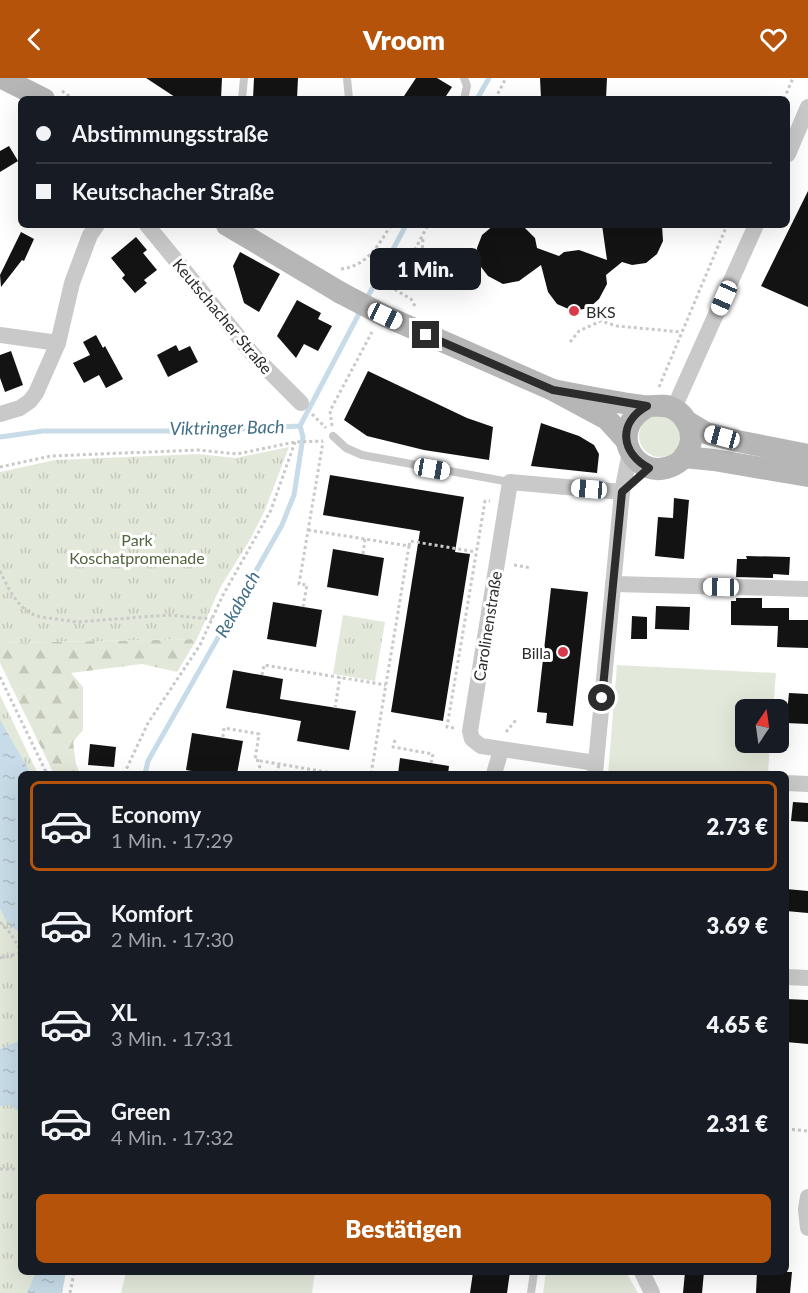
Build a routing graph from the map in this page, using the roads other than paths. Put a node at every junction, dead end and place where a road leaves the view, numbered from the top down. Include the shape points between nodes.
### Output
1 (2, 78) edge
2 (244, 78) edge
3 (347, 78) edge
4 (464, 78) edge
5 (38, 96) edge
6 (242, 96) edge
7 (349, 96) edge
8 (465, 96) edge
9 (808, 107) edge
10 (804, 126) edge
11 (790, 150) edge
12 (95, 228) edge
13 (149, 228) edge
14 (232, 228) edge
15 (755, 228) edge
16 (0, 335) edge
17 (58, 343) junction
18 (553, 390) junction
19 (301, 403) dead end
20 (647, 406) junction
21 (0, 414) edge
22 (680, 415) junction
23 (333, 436) road end
24 (628, 446) junction
25 (684, 457) junction
26 (807, 457) edge
27 (649, 468) junction
28 (510, 482) junction
29 (622, 492) junction
30 (613, 584) junction
31 (808, 589) edge
32 (501, 750) junction
33 (596, 768) edge
34 (495, 771) edge
35 (789, 783) edge
36 (808, 784) edge
37 (789, 977) edge
38 (808, 978) edge
39 (808, 1197) edge
40 (808, 1228) edge
41 (534, 1275) edge
42 (643, 1275) edge
43 (531, 1293) edge
44 (652, 1293) edge

1 - 5 main road
2 - 6 lane
3 - 7 lane
4 - 8 lane
9 - 10 street
10 - 11 street
12 - 17 street via 72,283
13 - 19 street, Keutschacher Straße via 255,357
14 - 18 main road, bridge via 341,293 379,323
15 - 22 street
16 - 17 street
17 - 21 street via 30,401
18 - 20 main road
18 - 24 main road via 607,419
20 - 22 main road via 661,405
20 - 24 main road via 631,419
22 - 25 main road via 691,439
22 - 26 main road via 706,433
23 - 28 lane via 362,455
24 - 27 main road via 638,462
24 - 29 street
25 - 26 main road
25 - 27 main road via 662,469
27 - 29 street
28 - 29 street
28 - 32 street, Carolinenstraße via 470,731 472,739 481,746
29 - 30 street
30 - 31 street
30 - 33 street
32 - 33 street
32 - 34 street
35 - 36 street
37 - 38 street
39 - 40 street
41 - 43 lane
42 - 44 street

